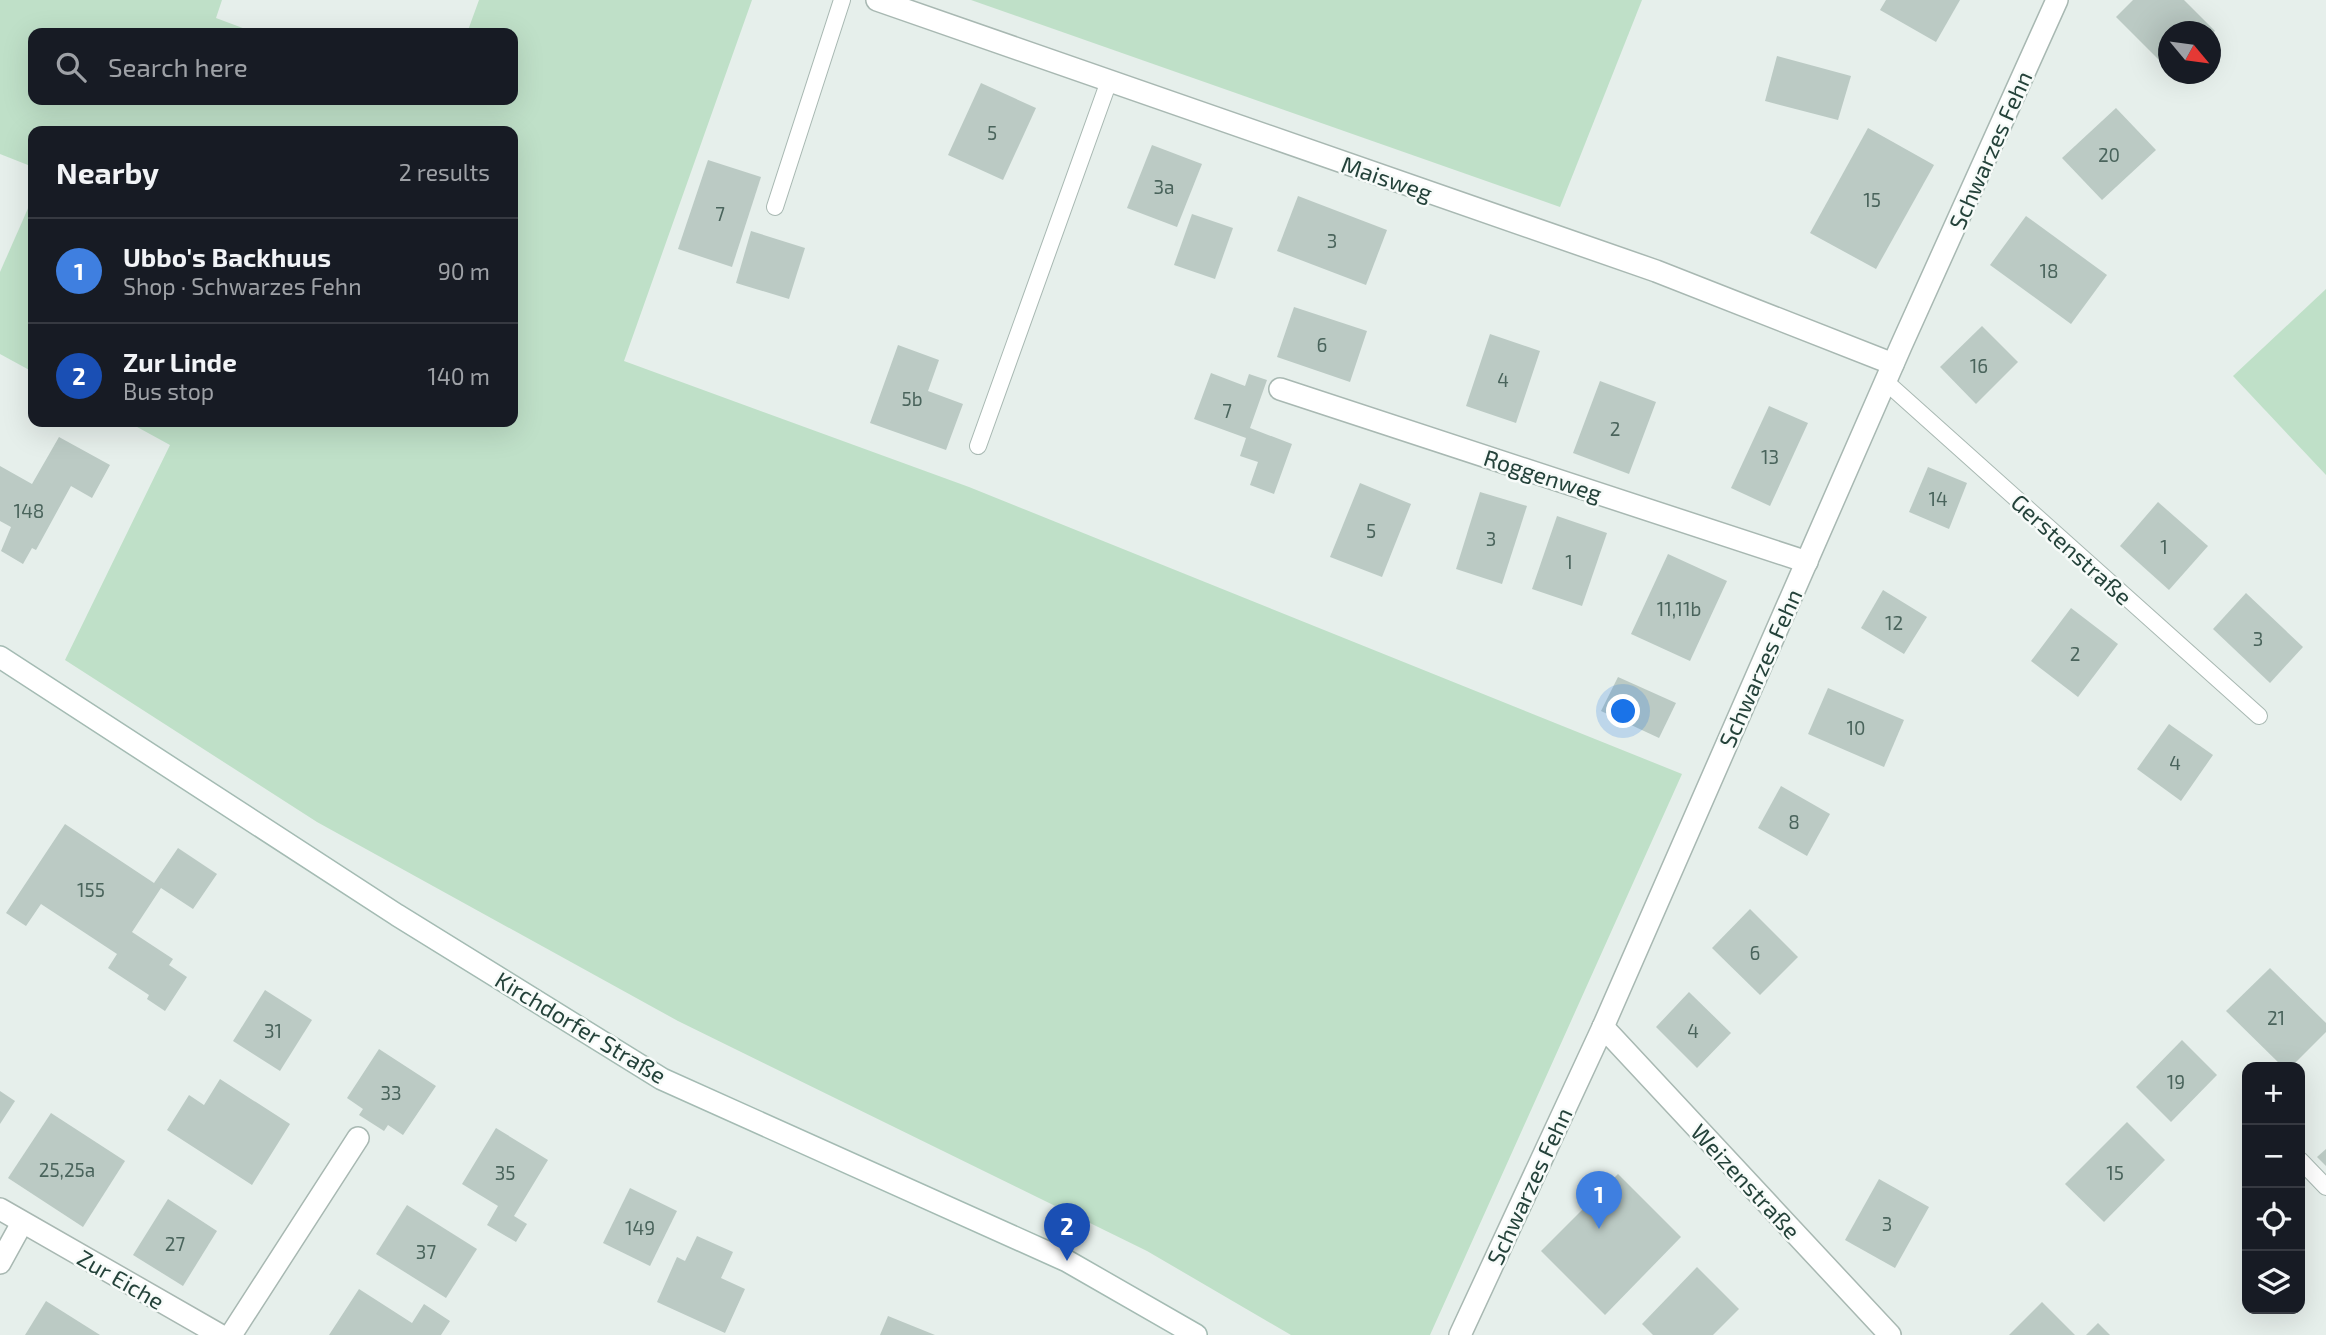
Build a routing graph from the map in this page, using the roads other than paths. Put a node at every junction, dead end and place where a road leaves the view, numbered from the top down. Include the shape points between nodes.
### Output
1 (842, 0) edge
2 (877, 0) edge
3 (2057, 0) edge
4 (1109, 81) junction
5 (775, 207) dead end
6 (1889, 373) junction
7 (1280, 389) dead end
8 (978, 446) dead end
9 (1807, 562) junction
10 (0, 657) edge
11 (2259, 716) dead end
12 (1603, 1027) junction
13 (358, 1138) dead end
14 (2305, 1165) edge
15 (2326, 1187) edge
16 (0, 1209) edge
17 (22, 1223) junction
18 (0, 1263) edge
19 (220, 1335) edge
20 (231, 1335) edge
21 (1196, 1335) edge
22 (1460, 1335) edge
23 (1890, 1335) edge

1 - 5 lane
2 - 4 street, Maisweg
3 - 6 street, Schwarzes Fehn
4 - 6 street, Maisweg via 1656,271
4 - 8 lane
6 - 9 street, Schwarzes Fehn
6 - 11 lane, Gerstenstraße
7 - 9 street, Roggenweg
9 - 12 street, Schwarzes Fehn
10 - 21 street, Kirchdorfer Straße via 397,915 662,1079 1067,1261
12 - 22 street, Schwarzes Fehn
12 - 23 street, Weizenstraße
13 - 20 street
14 - 15 lane
16 - 17 street, Zur Eiche
17 - 18 street
17 - 19 street, Zur Eiche

